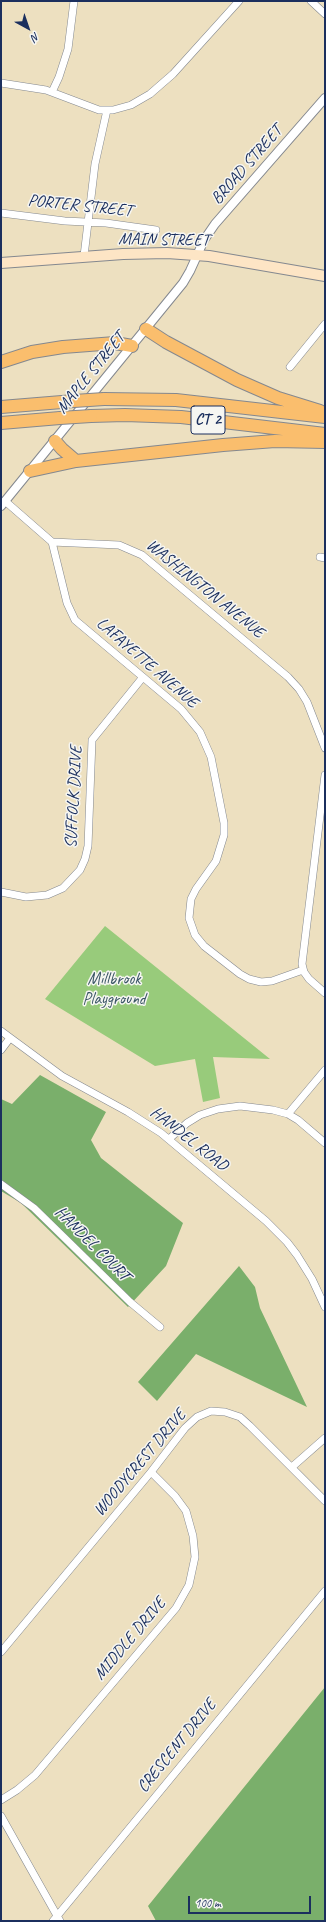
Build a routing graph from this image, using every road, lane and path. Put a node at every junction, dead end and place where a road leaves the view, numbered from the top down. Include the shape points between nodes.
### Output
1 (74, 1) edge
2 (239, 1) edge
3 (311, 1) edge
4 (325, 14) edge
5 (1, 83) edge
6 (52, 92) junction
7 (325, 98) edge
8 (106, 110) junction
9 (1, 213) edge
10 (88, 222) junction
11 (156, 230) dead end
12 (197, 254) junction
13 (84, 256) junction
14 (1, 263) edge
15 (325, 276) edge
16 (325, 324) edge
17 (146, 329) junction
18 (132, 346) junction
19 (1, 362) edge
20 (290, 367) dead end
21 (1, 407) edge
22 (325, 413) edge
23 (325, 417) edge
24 (1, 423) edge
25 (325, 434) edge
26 (55, 441) junction
27 (325, 442) edge
28 (76, 461) junction
29 (30, 472) junction
30 (3, 504) edge
31 (52, 542) junction
32 (143, 677) junction
33 (325, 748) edge
34 (325, 776) edge
35 (1, 892) edge
36 (304, 970) junction
37 (325, 993) edge
38 (1, 1031) edge
39 (10, 1038) junction
40 (1, 1050) edge
41 (325, 1070) edge
42 (288, 1114) junction
43 (169, 1139) junction
44 (325, 1143) edge
45 (1, 1184) edge
46 (325, 1307) edge
47 (160, 1327) dead end
48 (325, 1438) edge
49 (292, 1467) junction
50 (151, 1472) junction
51 (325, 1501) edge
52 (325, 1591) edge
53 (1, 1652) edge
54 (1, 1800) edge
55 (1, 1816) edge
56 (57, 1919) edge

1 - 6 street via 68,49
2 - 8 street via 163,84 131,105
3 - 4 street
5 - 6 street
6 - 8 street via 88,107
7 - 12 street, BROAD STREET via 218,220
8 - 10 street via 95,164
9 - 10 street, PORTER STREET
10 - 11 street, PORTER STREET
10 - 13 street
12 - 13 main road, MAIN STREET via 145,252
12 - 15 main road, MAIN STREET
12 - 17 street, MAPLE STREET via 188,277
13 - 14 main road, MAIN STREET
16 - 20 street
17 - 18 street, MAPLE STREET
17 - 22 highway via 237,380 278,398
18 - 19 highway via 115,343 63,347 32,352
18 - 26 street, MAPLE STREET
21 - 23 highway, CT 2, bridge via 104,399 176,400
24 - 25 highway, CT 2, bridge via 125,415 181,417
26 - 28 highway
26 - 29 street, MAPLE STREET
27 - 28 highway via 250,442
28 - 29 highway
29 - 30 street, MAPLE STREET
30 - 31 street
31 - 32 street, LAFAYETTE AVENUE via 67,603 75,620
31 - 33 street, WASHINGTON AVENUE via 119,545 142,555 288,677 307,702
32 - 35 street, SUFFOLK DRIVE via 92,740 88,846 80,870 63,888 47,895 26,897
32 - 36 street, LAFAYETTE AVENUE via 181,709 194,724 214,766 224,835 216,861 191,899 189,918 194,935 210,951 249,979 272,981
34 - 36 street via 303,958
36 - 37 street via 309,979
38 - 39 street, HANDEL ROAD
39 - 40 street
39 - 43 street, HANDEL ROAD via 62,1076 128,1112
41 - 42 street
42 - 43 street via 244,1106 222,1108 193,1119
42 - 44 street
43 - 46 street, HANDEL ROAD via 266,1221 287,1242 307,1271
45 - 47 street, HANDEL COURT via 34,1208 130,1302
48 - 49 street
49 - 50 street, WOODYCREST DRIVE via 240,1417 211,1411 197,1416 185,1428
49 - 51 street
50 - 53 street, WOODYCREST DRIVE
50 - 54 street, MIDDLE DRIVE via 186,1511 193,1536 195,1557 189,1585 176,1608 35,1775
52 - 56 street, CRESCENT DRIVE
55 - 56 street

